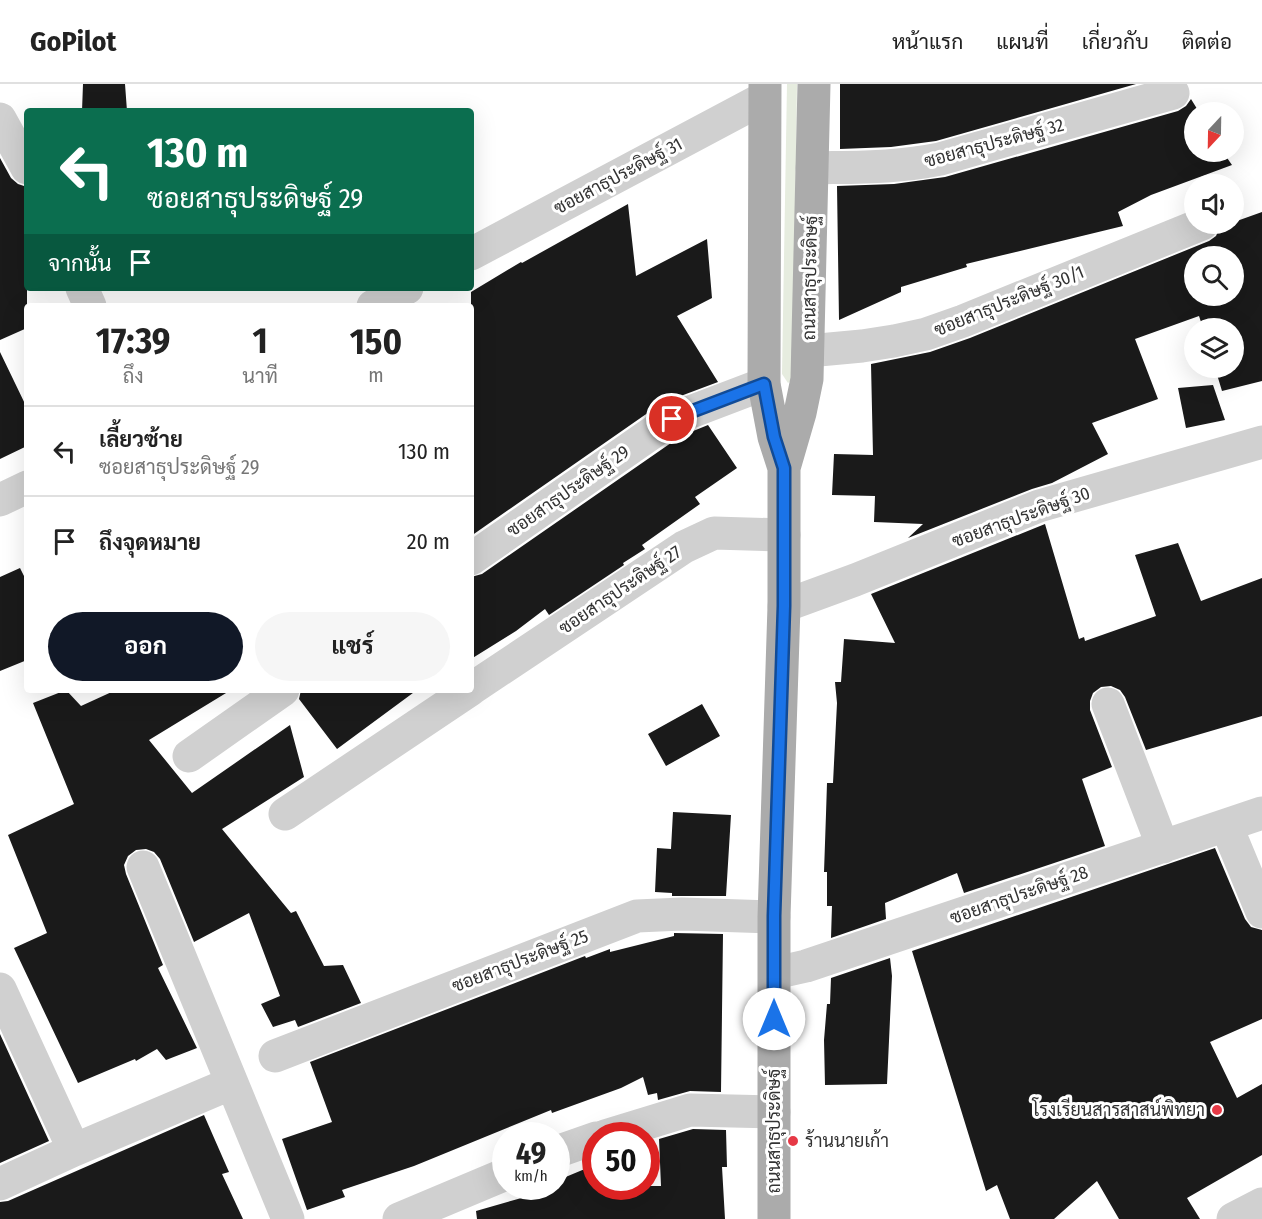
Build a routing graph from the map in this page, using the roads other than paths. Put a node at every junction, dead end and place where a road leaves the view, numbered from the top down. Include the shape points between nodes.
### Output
1 (814, 84) edge
2 (764, 91) edge
3 (1173, 93) dead end
4 (0, 119) edge
5 (24, 162) edge
6 (812, 168) junction
7 (1184, 231) edge
8 (474, 252) edge
9 (401, 291) edge
10 (379, 303) edge
11 (808, 351) junction
12 (764, 384) junction
13 (1262, 442) edge
14 (784, 468) junction
15 (24, 488) edge
16 (0, 500) edge
17 (784, 535) junction
18 (474, 557) edge
19 (784, 606) junction
20 (474, 687) edge
21 (279, 693) edge
22 (466, 693) edge
23 (1108, 705) dead end
24 (189, 756) dead end
25 (1262, 813) edge
26 (285, 814) dead end
27 (1226, 825) junction
28 (1163, 847) junction
29 (143, 867) dead end
30 (1262, 912) edge
31 (774, 916) junction
32 (775, 973) junction
33 (0, 989) edge
34 (275, 1056) dead end
35 (232, 1083) junction
36 (774, 1112) junction
37 (651, 1122) edge
38 (74, 1150) junction
39 (492, 1180) edge
40 (0, 1184) edge
41 (1262, 1204) edge
42 (288, 1219) edge
43 (399, 1219) edge
44 (774, 1219) edge
45 (1233, 1219) edge

1 - 6 main road, ถนนสาธุประดิษฐ์
2 - 8 street, ซอยสาธุประดิษฐ์ 31
2 - 12 main road, ถนนสาธุประดิษฐ์
3 - 6 street, ซอยสาธุประดิษฐ์ 32 via 909,166
4 - 5 street
6 - 11 main road, ถนนสาธุประดิษฐ์
7 - 11 street, ซอยสาธุประดิษฐ์ 30/1 via 926,334
9 - 10 street
11 - 14 main road, ถนนสาธุประดิษฐ์ via 807,379
12 - 14 main road, ถนนสาธุประดิษฐ์
12 - 18 street, ซอยสาธุประดิษฐ์ 29 via 672,419
13 - 19 street, ซอยสาธุประดิษฐ์ 30 via 1039,506
14 - 17 main road, ถนนสาธุประดิษฐ์
15 - 16 street
17 - 19 main road, ถนนสาธุประดิษฐ์
17 - 20 street, ซอยสาธุประดิษฐ์ 27 via 714,533 684,547
19 - 31 main road, ถนนสาธุประดิษฐ์
21 - 24 street
22 - 26 street, ซอยสาธุประดิษฐ์ 27
23 - 28 street
25 - 27 street, ซอยสาธุประดิษฐ์ 28
27 - 28 street, ซอยสาธุประดิษฐ์ 28
27 - 30 street
28 - 32 street, ซอยสาธุประดิษฐ์ 28
29 - 35 street
31 - 32 main road, ถนนสาธุประดิษฐ์
31 - 34 street, ซอยสาธุประดิษฐ์ 25 via 637,916
32 - 36 main road, ถนนสาธุประดิษฐ์
33 - 38 street
35 - 38 street
35 - 42 street
36 - 37 street via 690,1110
36 - 44 main road, ถนนสาธุประดิษฐ์
38 - 40 street
39 - 43 street
41 - 45 street

